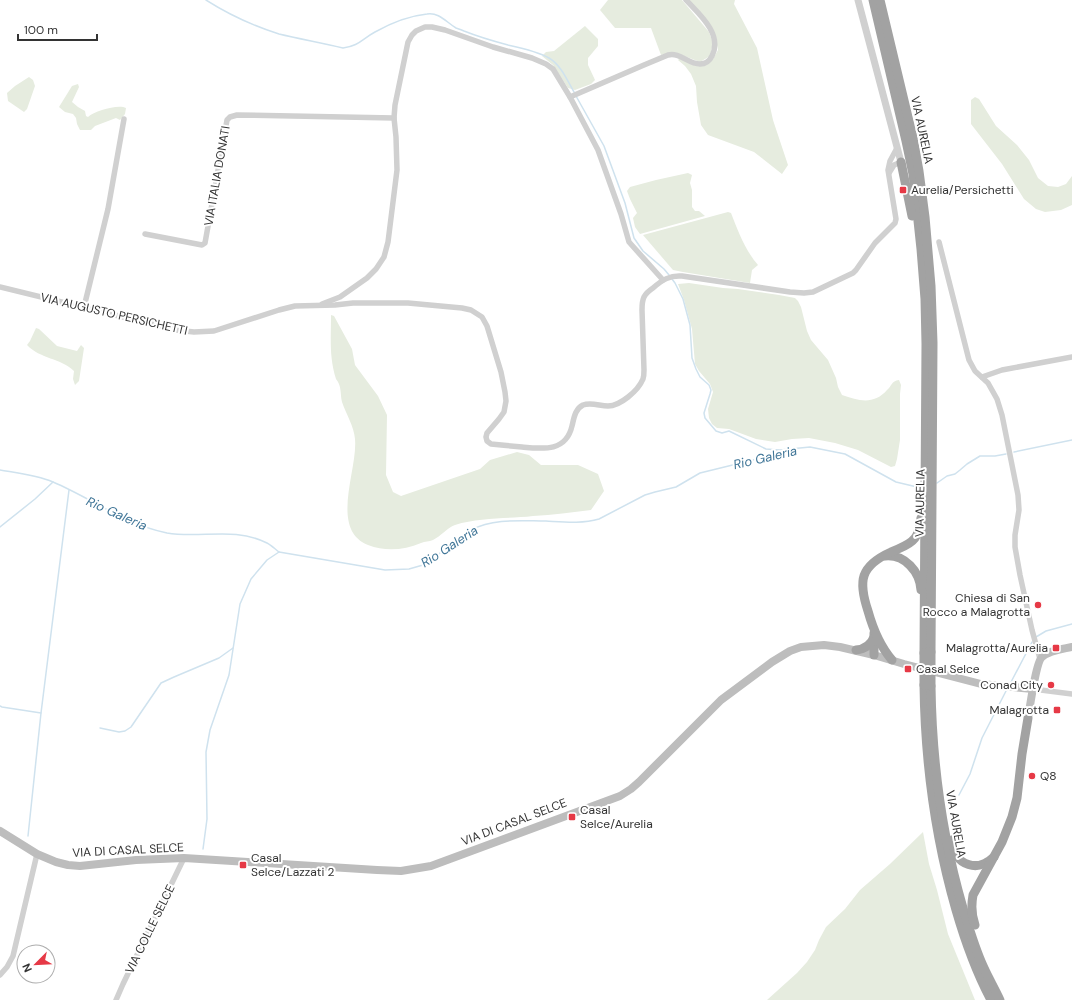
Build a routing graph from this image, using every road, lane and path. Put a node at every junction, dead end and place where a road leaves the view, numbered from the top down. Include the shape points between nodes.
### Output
1 (686, 0) edge
2 (858, 0) edge
3 (872, 0) edge
4 (880, 0) edge
5 (886, 0) edge
6 (894, 61) junction
7 (574, 95) junction
8 (394, 118) junction
9 (124, 119) dead end
10 (898, 148) junction
11 (901, 162) junction
12 (889, 174) junction
13 (145, 234) dead end
14 (939, 242) dead end
15 (665, 279) junction
16 (924, 284) junction
17 (0, 287) edge
18 (320, 305) junction
19 (84, 307) junction
20 (1072, 357) edge
21 (982, 377) junction
22 (929, 458) junction
23 (926, 491) junction
24 (882, 557) junction
25 (876, 636) junction
26 (1072, 647) edge
27 (856, 650) junction
28 (927, 652) junction
29 (874, 655) junction
30 (1040, 659) junction
31 (892, 660) junction
32 (927, 686) junction
33 (1033, 689) junction
34 (1072, 694) edge
35 (1028, 718) joint
36 (937, 785) junction
37 (0, 831) edge
38 (37, 854) junction
39 (995, 856) junction
40 (184, 858) junction
41 (978, 954) junction
42 (983, 967) junction
43 (0, 975) edge
44 (116, 1000) edge
45 (990, 1000) edge
46 (1000, 1000) edge
47 (1005, 1000) edge

1 - 7 street via 707,23 714,36 714,50 709,60 698,64 670,54
2 - 10 street
3 - 16 highway, VIA AURELIA via 911,163
4 - 6 highway, VIA AURELIA
5 - 6 highway via 894,40
6 - 22 highway, VIA AURELIA via 919,171 932,293
7 - 8 street via 556,72 542,62 428,26 416,31 408,42
7 - 15 street via 601,158 628,240
8 - 13 street, VIA ITALIA DONATI via 237,115 230,117 227,120 205,243 202,245
8 - 18 street via 397,170 384,257 367,278 340,297
9 - 19 street via 108,209
10 - 11 street
10 - 12 street, VIA AUGUSTO PERSICHETTI via 889,163
11 - 12 street via 894,165
11 - 16 highway
12 - 15 street, VIA AUGUSTO PERSICHETTI via 896,223 875,243 856,270 816,291 790,292 682,276
14 - 21 street via 969,360
15 - 18 street, VIA AUGUSTO PERSICHETTI via 649,291 642,302 644,370 639,385 616,404 587,404 580,407 575,414 568,437 558,445 543,449 491,444 487,440 487,433 504,412 505,392 488,330 484,319 477,312 465,308 408,303
16 - 22 highway, VIA AURELIA
17 - 19 street, VIA AUGUSTO PERSICHETTI
18 - 19 street, VIA AUGUSTO PERSICHETTI via 290,307 221,329 199,332 176,330
20 - 21 street via 1002,370
21 - 30 street via 997,399 1007,439 1018,495 1015,547
22 - 23 highway, VIA AURELIA
22 - 28 highway, VIA AURELIA via 932,502
23 - 24 highway via 915,538
23 - 28 highway, VIA AURELIA
24 - 25 highway via 869,567 862,583 862,594
24 - 28 highway via 894,556 902,559 918,578 921,590 921,634
25 - 27 highway via 867,647
25 - 29 highway via 878,650
25 - 31 highway
26 - 30 main road via 1051,652
27 - 29 main road, VIA DI CASAL SELCE
27 - 40 main road, VIA DI CASAL SELCE via 824,645 790,651 721,700 627,791 612,799 431,866 394,871
28 - 32 highway, VIA AURELIA, bridge
29 - 31 main road, VIA DI CASAL SELCE
30 - 33 main road
31 - 33 main road, VIA DI CASAL SELCE via 982,684
32 - 36 highway, VIA AURELIA
32 - 45 highway, VIA AURELIA via 925,727 930,784 939,836 960,921
33 - 34 street
33 - 35 main road
35 - 39 highway via 1017,798 1012,817
36 - 39 highway via 959,859 976,866
36 - 41 highway, VIA AURELIA via 954,877
37 - 38 main road, VIA DI CASAL SELCE
38 - 40 main road, VIA DI CASAL SELCE via 62,864 80,866 144,859
38 - 43 street via 13,956
39 - 41 highway via 977,887 971,905 979,942
40 - 44 street, VIA COLLE SELCE
41 - 42 highway, VIA AURELIA
42 - 46 highway, VIA AURELIA
42 - 47 highway via 992,973

